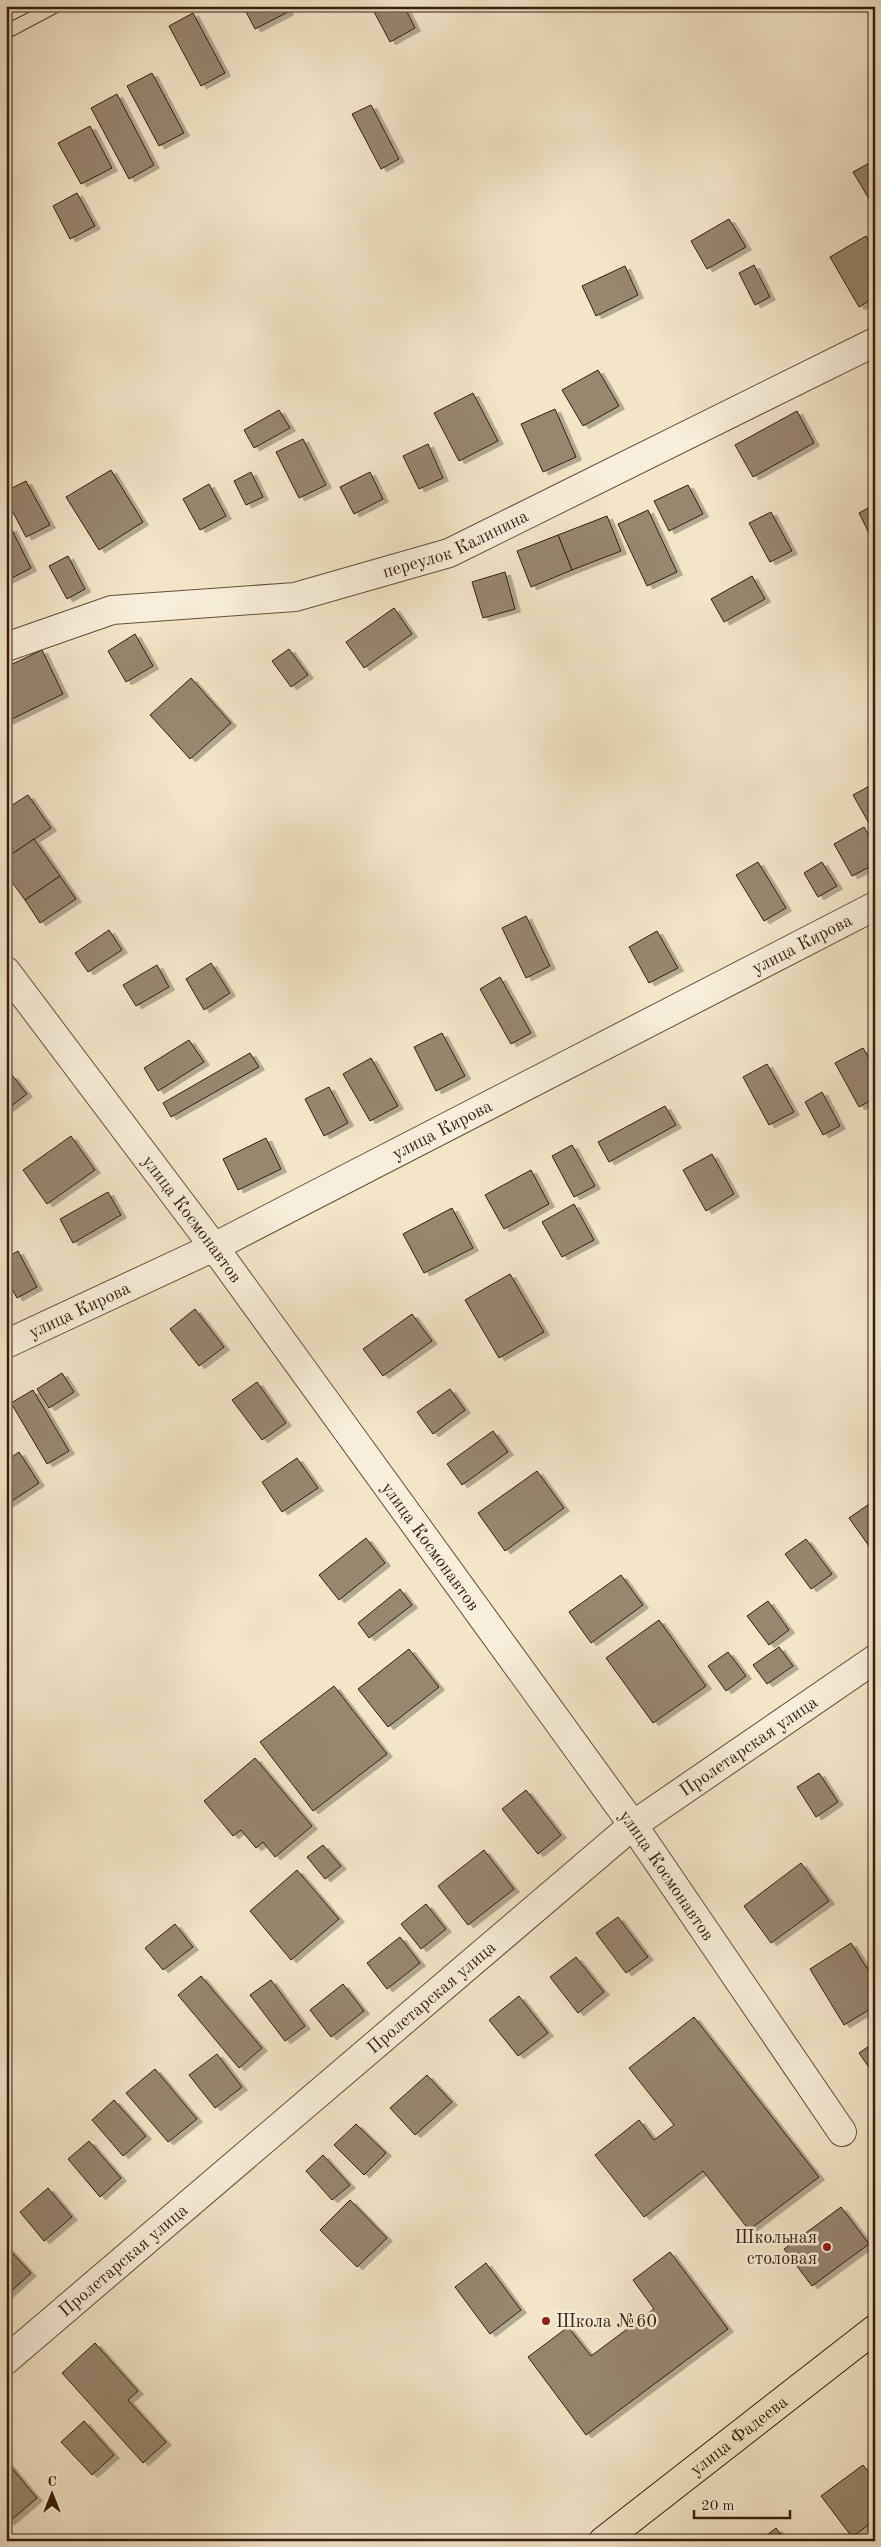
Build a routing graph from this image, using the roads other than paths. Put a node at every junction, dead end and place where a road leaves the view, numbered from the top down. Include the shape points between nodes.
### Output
1 (875, 342) edge
2 (6, 647) edge
3 (875, 906) edge
4 (6, 971) edge
5 (214, 1247) junction
6 (6, 1344) edge
7 (875, 1659) edge
8 (633, 1825) junction
9 (842, 2132) dead end
10 (875, 2329) edge
11 (6, 2360) edge
12 (603, 2541) edge

1 - 2 street, переулок Калинина via 449,553 295,597 112,610
3 - 5 street, улица Кирова
4 - 5 street, улица Космонавтов
5 - 6 street, улица Кирова
5 - 8 street, улица Космонавтов
7 - 8 street, Пролетарская улица
8 - 9 street, улица Космонавтов
8 - 11 street, Пролетарская улица
10 - 12 main road, улица Фадеева

